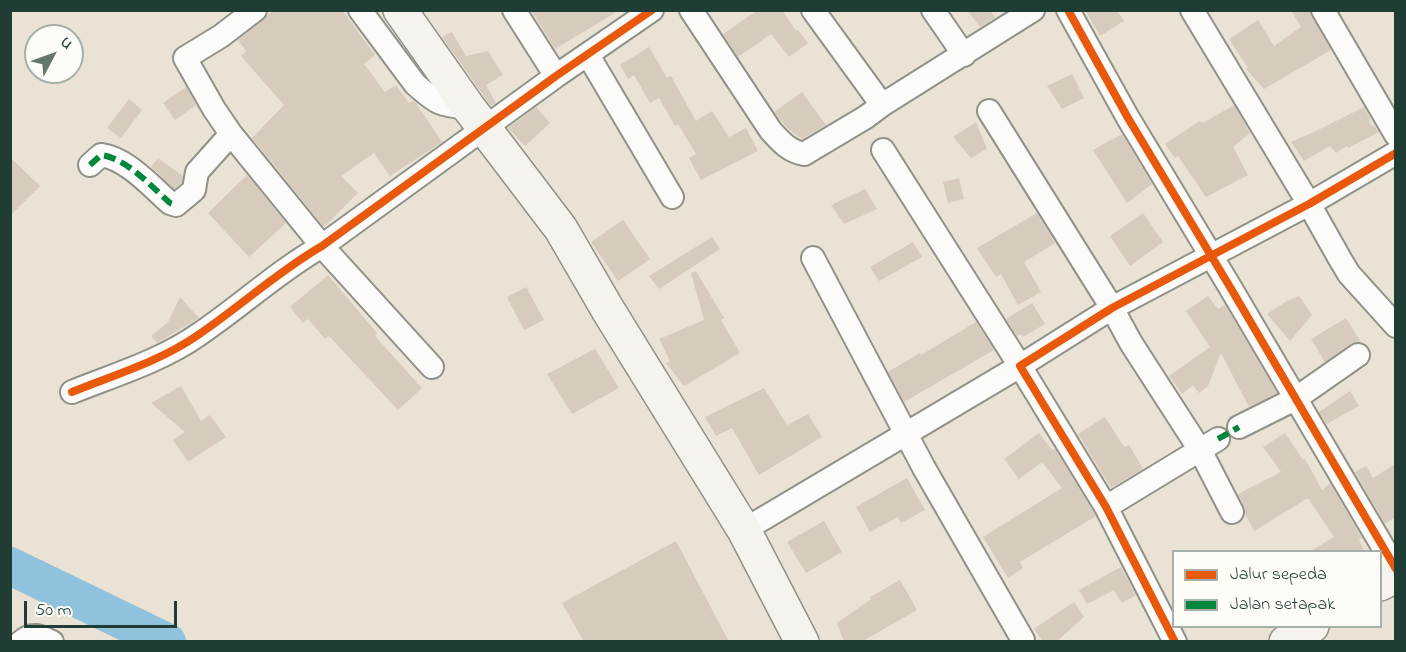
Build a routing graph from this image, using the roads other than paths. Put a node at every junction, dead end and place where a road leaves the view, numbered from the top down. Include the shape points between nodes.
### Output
1 (255, 10) edge
2 (360, 10) edge
3 (400, 10) edge
4 (514, 10) edge
5 (652, 10) edge
6 (691, 10) edge
7 (813, 10) edge
8 (933, 10) edge
9 (1033, 10) edge
10 (1068, 10) edge
11 (1192, 10) edge
12 (1323, 10) edge
13 (588, 55) junction
14 (963, 55) junction
15 (556, 76) junction
16 (882, 105) junction
17 (989, 111) dead end
18 (477, 118) junction
19 (231, 134) junction
20 (1395, 135) edge
21 (883, 150) dead end
22 (1395, 153) edge
23 (90, 165) dead end
24 (672, 197) dead end
25 (1309, 204) junction
26 (322, 246) junction
27 (1211, 256) junction
28 (813, 258) dead end
29 (1112, 308) junction
30 (1395, 326) edge
31 (1358, 355) dead end
32 (1020, 366) junction
33 (432, 367) dead end
34 (72, 392) dead end
35 (1295, 399) junction
36 (1239, 427) dead end
37 (905, 433) junction
38 (1209, 445) junction
39 (1106, 507) junction
40 (1232, 512) dead end
41 (744, 530) junction
42 (1395, 569) edge
43 (1023, 640) edge
44 (21, 642) edge
45 (52, 642) edge
46 (802, 642) edge
47 (1175, 642) edge

1 - 19 street via 185,58
2 - 18 street via 415,84 442,105
3 - 18 main road
4 - 15 street
5 - 13 street
6 - 16 street via 771,131 794,152 804,154 812,150
7 - 16 street
8 - 14 street
9 - 14 street
10 - 27 street
11 - 25 street
12 - 20 street
13 - 15 street
13 - 24 street
14 - 16 street
15 - 18 street
17 - 29 street
18 - 26 street
18 - 41 main road via 561,229
19 - 23 street via 197,172 194,190 176,205 111,156 101,155
19 - 26 street
21 - 32 street
22 - 25 street
25 - 27 street
25 - 30 street via 1349,274
26 - 33 street
26 - 34 street via 292,263 198,336 164,355
27 - 29 street
27 - 35 street
28 - 37 street
29 - 32 street
29 - 38 street via 1137,353
31 - 35 street
32 - 37 street
32 - 39 street
35 - 36 street
35 - 42 street
37 - 41 street
37 - 43 street
38 - 39 street
38 - 40 street
39 - 47 street
41 - 46 main road
44 - 45 street via 30,635

